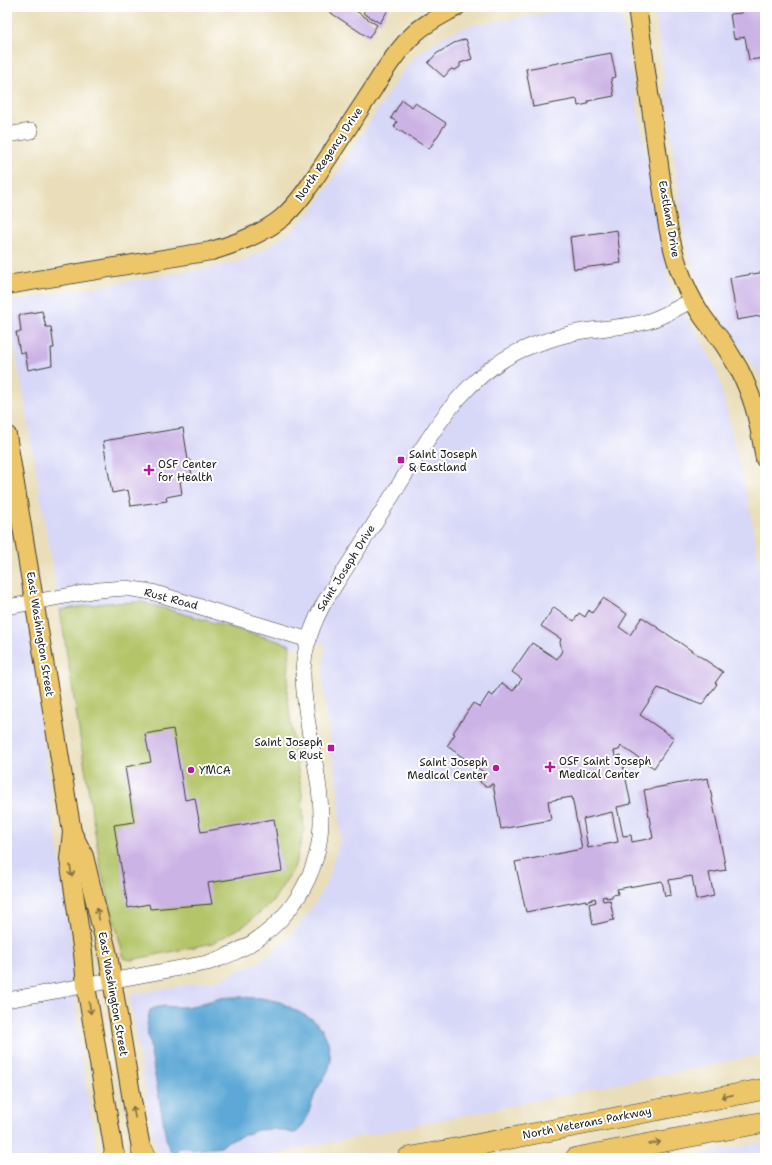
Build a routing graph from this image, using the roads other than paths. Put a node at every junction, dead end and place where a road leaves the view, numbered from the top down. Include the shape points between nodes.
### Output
1 (456, 7) edge
2 (637, 7) edge
3 (31, 131) dead end
4 (7, 135) edge
5 (7, 285) edge
6 (692, 300) junction
7 (7, 435) edge
8 (765, 459) edge
9 (35, 602) junction
10 (7, 607) edge
11 (309, 640) junction
12 (72, 832) junction
13 (112, 980) junction
14 (86, 986) junction
15 (7, 1000) edge
16 (765, 1089) edge
17 (765, 1122) edge
18 (144, 1155) edge
19 (114, 1157) edge
20 (408, 1158) edge
21 (576, 1158) edge

1 - 5 main road, North Regency Drive via 434,19 403,46 295,205 251,238 211,251
2 - 6 main road, Eastland Drive via 669,235 680,274
3 - 4 street
6 - 8 main road, Eastland Drive via 732,356 744,381 754,405
6 - 11 street, Saint Joseph Drive via 650,320 577,332 529,346 510,356 467,388 440,421 325,600
7 - 9 main road, East Washington Street
9 - 10 street, Rust Road
9 - 11 street, Rust Road via 98,590 126,588 152,592
9 - 12 main road, East Washington Street
11 - 13 street, Saint Joseph Drive via 303,671 304,692 322,807 318,850 313,868 299,897 286,915 241,950 207,963
13 -> 12 main road, East Washington Street via 84,856
12 -> 14 main road, East Washington Street via 69,859
13 - 14 street, Saint Joseph Drive
18 -> 13 main road, East Washington Street via 133,1106
14 - 15 street, Saint Joseph Drive
14 -> 19 main road, East Washington Street
16 -> 20 highway, North Veterans Parkway
21 -> 17 highway

